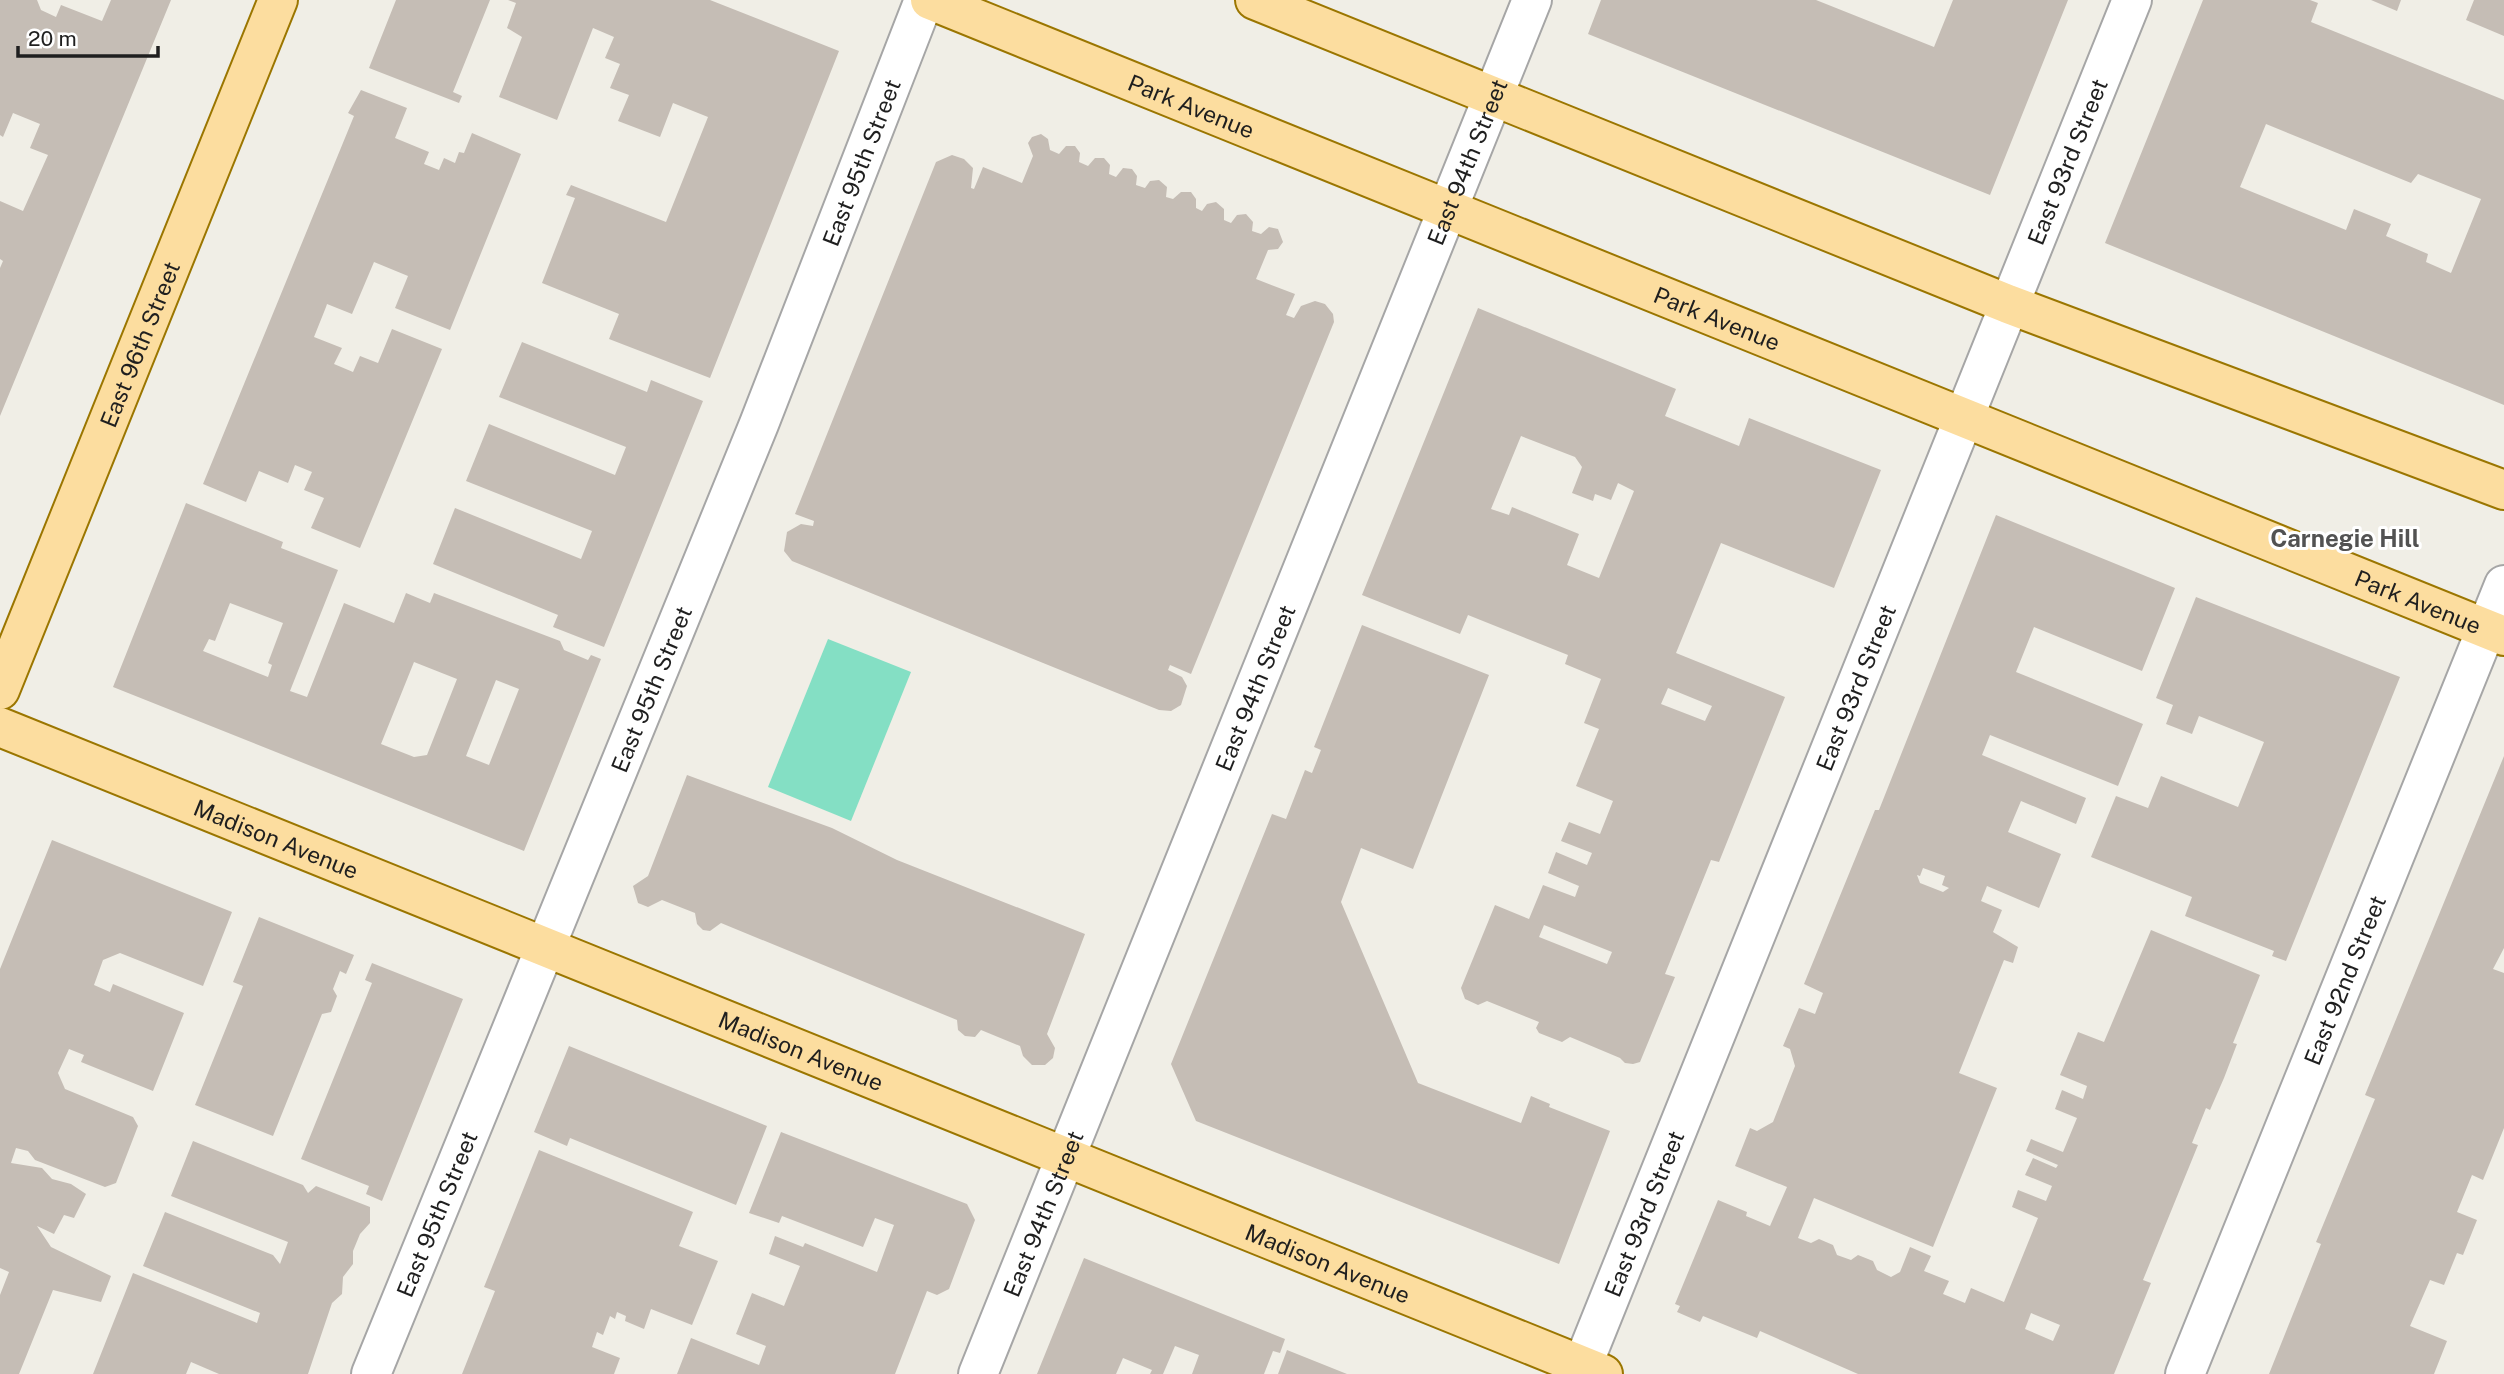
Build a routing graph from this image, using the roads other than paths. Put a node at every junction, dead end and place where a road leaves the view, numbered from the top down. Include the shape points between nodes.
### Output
1 (278, 0) edge
2 (924, 0) edge
3 (930, 0) edge
4 (1255, 0) edge
5 (1532, 0) edge
6 (2132, 0) edge
7 (1493, 96) junction
8 (1448, 209) junction
9 (2008, 304) junction
10 (1962, 418) junction
11 (2504, 490) edge
12 (2504, 586) edge
13 (2495, 633) edge
14 (0, 690) edge
15 (0, 727) edge
16 (545, 946) junction
17 (1065, 1157) junction
18 (1588, 1371) edge
19 (370, 1374) edge
20 (978, 1374) edge
21 (2185, 1374) edge

1 - 14 main road, East 96th Street
2 - 16 street, East 95th Street via 759,424
3 - 8 main road, Park Avenue
4 - 7 main road
5 - 7 street, East 94th Street
6 - 9 street, East 93rd Street
7 - 8 street, East 94th Street
7 - 9 main road
8 - 10 main road, Park Avenue
8 - 17 street, East 94th Street
9 - 10 street, East 93rd Street
9 - 11 main road
10 - 13 main road, Park Avenue
10 - 18 street, East 93rd Street
12 - 13 street, East 92nd Street
13 - 21 street, East 92nd Street
15 - 16 main road, Madison Avenue
16 - 17 main road, Madison Avenue
16 - 19 street, East 95th Street
17 - 18 main road, Madison Avenue
17 - 20 street, East 94th Street

